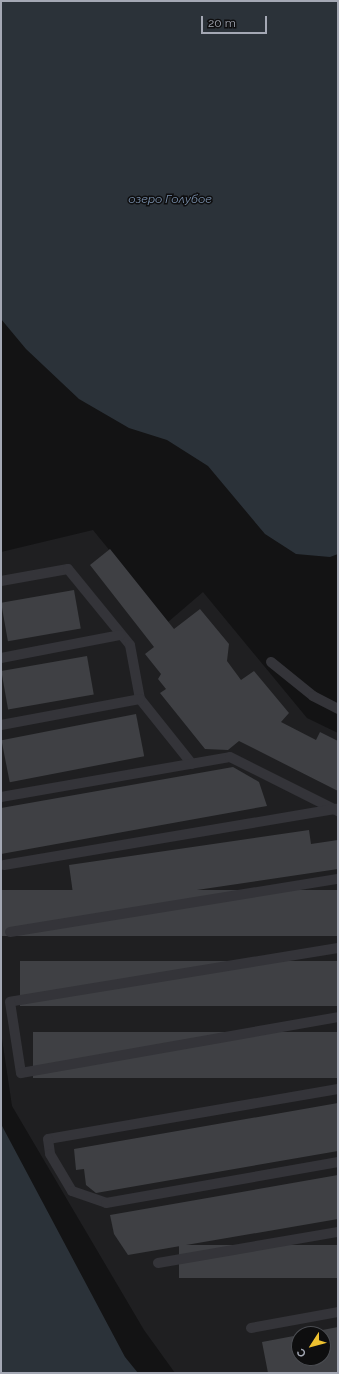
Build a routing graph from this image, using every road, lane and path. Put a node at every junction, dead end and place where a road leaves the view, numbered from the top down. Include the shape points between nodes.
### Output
1 (1, 582) edge
2 (121, 635) junction
3 (1, 658) edge
4 (271, 662) dead end
5 (140, 699) junction
6 (338, 709) edge
7 (1, 725) edge
8 (192, 764) junction
9 (1, 797) edge
10 (337, 810) edge
11 (4, 865) dead end
12 (338, 879) edge
13 (10, 932) dead end
14 (338, 948) edge
15 (338, 1017) edge
16 (338, 1089) edge
17 (338, 1162) edge
18 (338, 1232) edge
19 (158, 1263) dead end
20 (338, 1312) edge
21 (251, 1328) dead end

1 - 2 lane via 68,569
2 - 3 lane
2 - 5 lane via 130,645
4 - 6 lane via 313,696
5 - 7 lane
5 - 8 lane
8 - 9 lane
8 - 10 lane via 230,757
10 - 11 lane
12 - 13 lane
14 - 15 lane via 10,1002 21,1073
16 - 17 lane via 48,1139 50,1154 72,1191 106,1203
18 - 19 lane
20 - 21 lane

